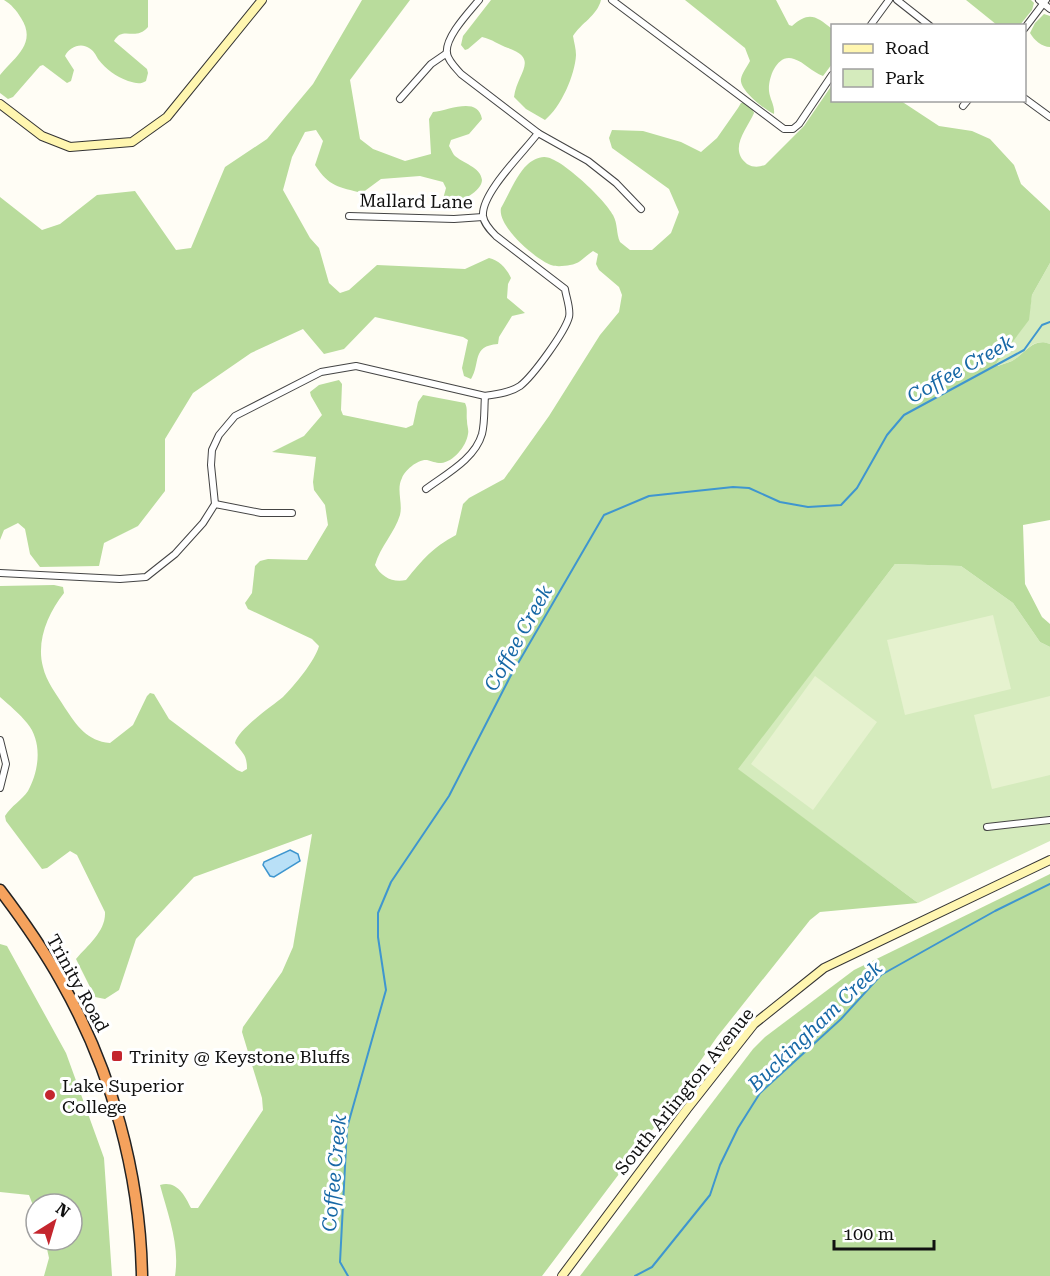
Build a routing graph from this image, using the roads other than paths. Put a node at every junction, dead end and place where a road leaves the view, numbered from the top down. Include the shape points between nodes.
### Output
1 (262, 0) edge
2 (479, 0) edge
3 (612, 0) edge
4 (888, 0) edge
5 (897, 0) edge
6 (1043, 1) edge
7 (1050, 9) edge
8 (871, 24) edge
9 (927, 24) edge
10 (1026, 25) edge
11 (447, 53) junction
12 (831, 76) edge
13 (400, 99) dead end
14 (1026, 99) edge
15 (0, 104) edge
16 (1050, 117) edge
17 (538, 133) junction
18 (641, 209) dead end
19 (349, 216) dead end
20 (483, 217) junction
21 (484, 396) junction
22 (426, 489) dead end
23 (214, 504) junction
24 (292, 513) dead end
25 (0, 573) edge
26 (0, 740) edge
27 (0, 788) edge
28 (1050, 820) edge
29 (987, 827) dead end
30 (1050, 860) edge
31 (0, 890) edge
32 (142, 1276) edge
33 (562, 1276) edge

1 - 15 main road via 167,117 132,142 70,147 42,136
2 - 11 street via 452,35
3 - 12 street via 784,129 799,124
4 - 8 street
5 - 9 street
6 - 7 street
6 - 10 street
11 - 13 street via 431,64
11 - 17 street via 461,74
14 - 16 street
17 - 18 street via 588,161
17 - 20 street via 495,186
19 - 20 street, Mallard Lane
20 - 21 street via 496,236 565,290 569,315 545,356 519,387
21 - 22 street via 480,441 472,453
21 - 23 street via 356,366 321,372 235,416 219,435 212,450
23 - 24 street via 261,513
23 - 25 street via 204,523 147,577
26 - 27 street via 6,764
28 - 29 street
30 - 33 main road, South Arlington Avenue via 824,968 754,1024
31 - 32 highway, Trinity Road via 61,980 104,1074 133,1182

